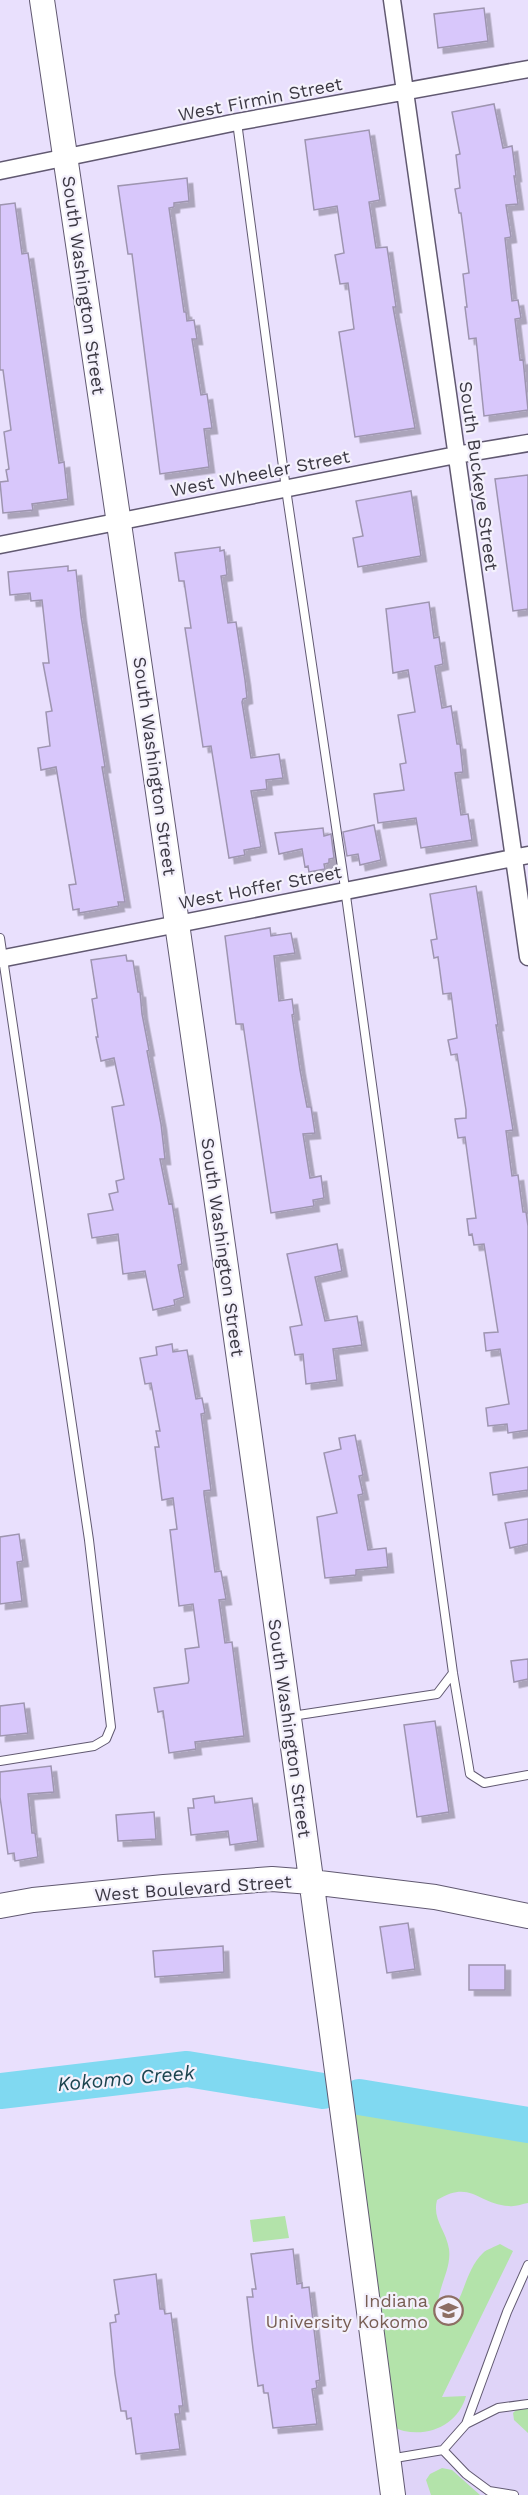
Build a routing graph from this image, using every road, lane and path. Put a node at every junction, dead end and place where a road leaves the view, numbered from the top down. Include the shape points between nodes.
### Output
1 (42, 0) edge
2 (392, 0) edge
3 (528, 69) edge
4 (405, 91) junction
5 (237, 122) junction
6 (66, 159) junction
7 (0, 171) edge
8 (528, 443) edge
9 (456, 455) junction
10 (286, 489) junction
11 (119, 522) junction
12 (0, 545) edge
13 (521, 857) edge
14 (345, 890) junction
15 (178, 923) junction
16 (0, 938) edge
17 (528, 957) edge
18 (1, 958) edge
19 (453, 1673) junction
20 (289, 1717) junction
21 (0, 1761) edge
22 (528, 1775) edge
23 (310, 1882) junction
24 (0, 1906) edge
25 (528, 1916) edge
26 (528, 2265) edge
27 (528, 2404) edge
28 (466, 2424) junction
29 (443, 2450) junction
30 (389, 2459) junction
31 (393, 2495) edge
32 (514, 2495) edge

1 - 6 main road, South Washington Street
2 - 4 street, South Buckeye Street
3 - 4 street, West Firmin Street
4 - 5 street, West Firmin Street
4 - 9 street, South Buckeye Street
5 - 6 street, West Firmin Street
5 - 10 lane
6 - 7 street, West Firmin Street
6 - 11 main road, South Washington Street
8 - 9 street, West Wheeler Street
9 - 10 street, West Wheeler Street
9 - 13 street, South Buckeye Street
10 - 11 street, West Wheeler Street
10 - 14 lane
11 - 12 street, West Wheeler Street
11 - 15 main road, South Washington Street
13 - 14 street, West Hoffer Street
13 - 17 street, South Buckeye Street
14 - 15 street, West Hoffer Street
14 - 19 lane
15 - 18 street, West Hoffer Street
15 - 20 main road, South Washington Street
16 - 18 lane
18 - 21 lane via 90,1540 111,1727 105,1739 94,1746
19 - 20 lane via 437,1694
19 - 22 lane via 470,1774 484,1783
20 - 23 main road, South Washington Street
23 - 24 main road, West Boulevard Street via 272,1879 164,1887
23 - 25 main road, West Boulevard Street via 435,1898
23 - 30 main road, South Washington Street
26 - 28 lane
27 - 28 lane via 498,2408
28 - 29 lane
29 - 30 lane
29 - 32 lane via 489,2491
30 - 31 main road, South Washington Street

